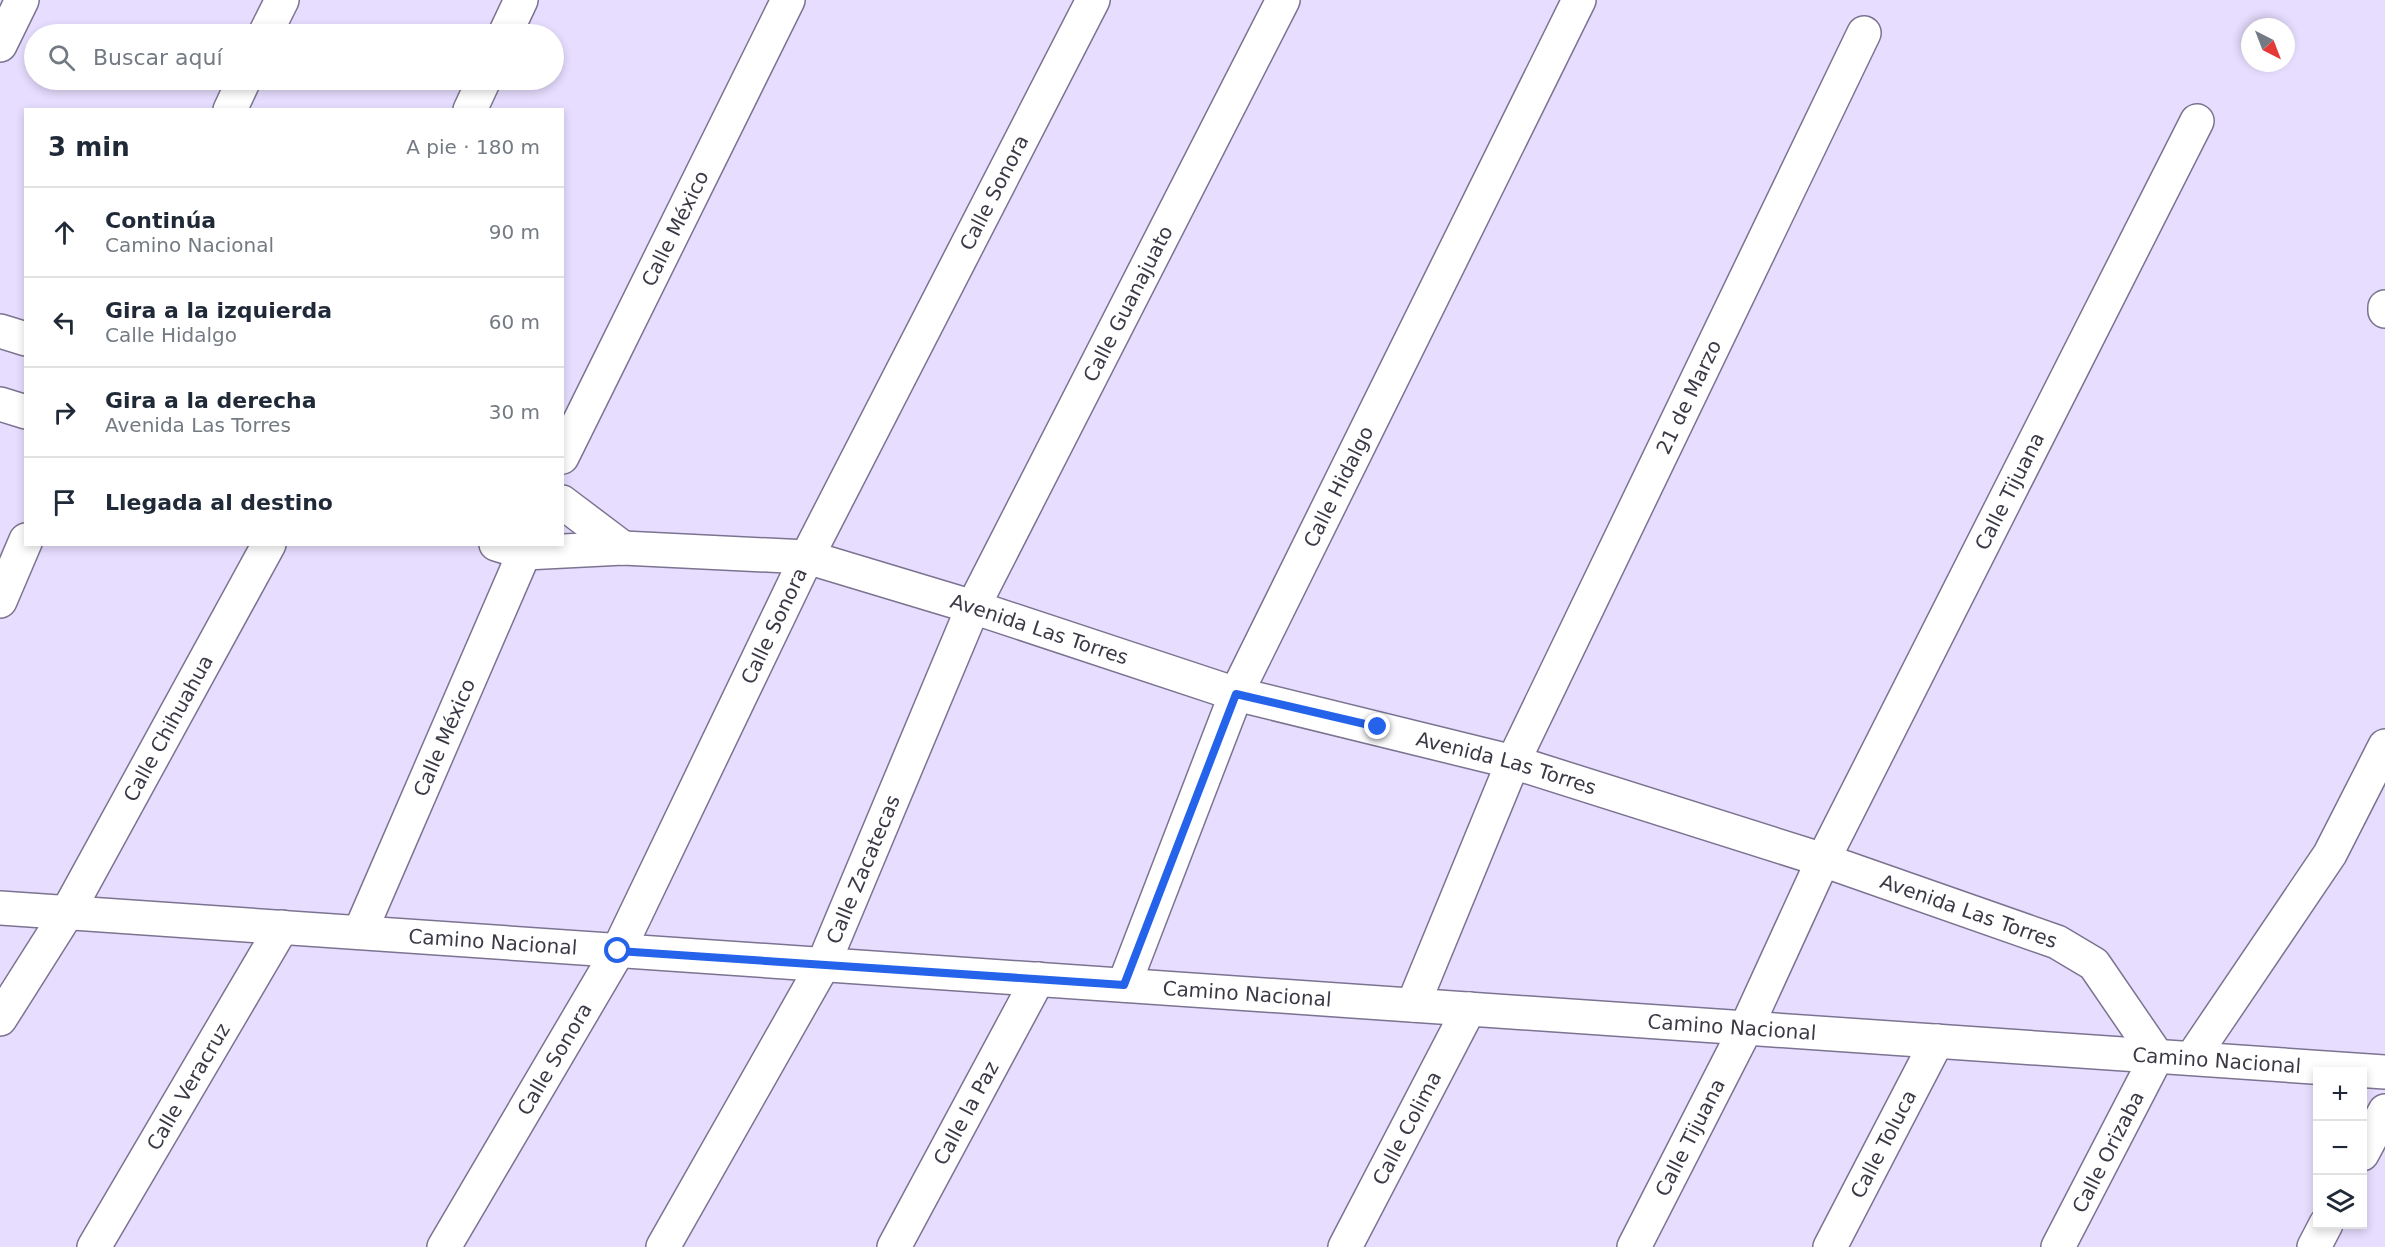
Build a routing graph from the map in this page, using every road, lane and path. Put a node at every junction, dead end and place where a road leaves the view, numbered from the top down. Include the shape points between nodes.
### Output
1 (22, 0) edge
2 (282, 0) edge
3 (521, 0) edge
4 (788, 0) edge
5 (1093, 0) edge
6 (1283, 0) edge
7 (1579, 0) edge
8 (270, 24) edge
9 (510, 24) edge
10 (1864, 33) dead end
11 (0, 45) edge
12 (239, 90) edge
13 (479, 90) edge
14 (231, 108) edge
15 (471, 108) edge
16 (2197, 121) dead end
17 (0, 331) edge
18 (24, 338) edge
19 (0, 404) edge
20 (24, 411) edge
21 (564, 453) edge
22 (564, 504) edge
23 (24, 545) edge
24 (268, 546) edge
25 (516, 547) edge
26 (623, 548) junction
27 (807, 557) junction
28 (0, 601) edge
29 (973, 607) junction
30 (1236, 694) junction
31 (2385, 746) edge
32 (1514, 762) junction
33 (1823, 860) junction
34 (0, 908) edge
35 (67, 913) junction
36 (282, 927) junction
37 (360, 933) junction
38 (618, 951) junction
39 (823, 964) junction
40 (1038, 979) junction
41 (1124, 985) junction
42 (1413, 1005) junction
43 (1469, 1009) junction
44 (0, 1019) edge
45 (1746, 1028) junction
46 (1937, 1041) junction
47 (2157, 1056) junction
48 (2192, 1058) junction
49 (2385, 1072) edge
50 (2385, 1111) edge
51 (2367, 1145) edge
52 (2323, 1229) edge
53 (94, 1247) edge
54 (444, 1247) edge
55 (663, 1247) edge
56 (894, 1247) edge
57 (1345, 1247) edge
58 (1634, 1247) edge
59 (1830, 1247) edge
60 (2058, 1247) edge
61 (2314, 1247) edge

1 - 11 street
2 - 8 street
3 - 9 street
4 - 21 street, Calle México
5 - 27 street, Calle Sonora
6 - 29 street, Calle Guanajuato
7 - 30 street, Calle Hidalgo
10 - 32 street, 21 de Marzo
12 - 14 street
13 - 15 street
16 - 33 street, Calle Tijuana
17 - 18 street
19 - 20 street
22 - 26 street
23 - 28 street
24 - 35 street, Calle Chihuahua
25 - 26 street, Avenida Las Torres
25 - 37 street, Calle México
26 - 27 street, Avenida Las Torres
27 - 29 street, Avenida Las Torres
27 - 38 street, Calle Sonora
29 - 30 street, Avenida Las Torres
29 - 39 street, Calle Zacatecas
30 - 32 street, Avenida Las Torres
30 - 41 street, Calle Hidalgo
31 - 48 street via 2330,854
32 - 33 street, Avenida Las Torres
32 - 42 street, 21 de Marzo
33 - 45 street, Calle Tijuana
33 - 47 street, Avenida Las Torres via 2057,942 2094,964
34 - 35 street, Camino Nacional
35 - 36 street, Camino Nacional
35 - 44 street, Calle Chihuahua
36 - 37 street, Camino Nacional
36 - 53 street, Calle Veracruz
37 - 38 street, Camino Nacional
38 - 39 street, Camino Nacional
38 - 54 street, Calle Sonora
39 - 40 street, Camino Nacional
39 - 55 street, Calle Zacatecas
40 - 41 street, Camino Nacional
40 - 56 street, Calle la Paz
41 - 42 street, Camino Nacional
42 - 43 street, Camino Nacional
43 - 45 street, Camino Nacional
43 - 57 street, Calle Colima
45 - 46 street, Camino Nacional
45 - 58 street, Calle Tijuana
46 - 47 street, Camino Nacional
46 - 59 street, Calle Toluca
47 - 48 street, Camino Nacional
47 - 60 street, Calle Orizaba
48 - 49 street, Camino Nacional
50 - 51 street
52 - 61 street

